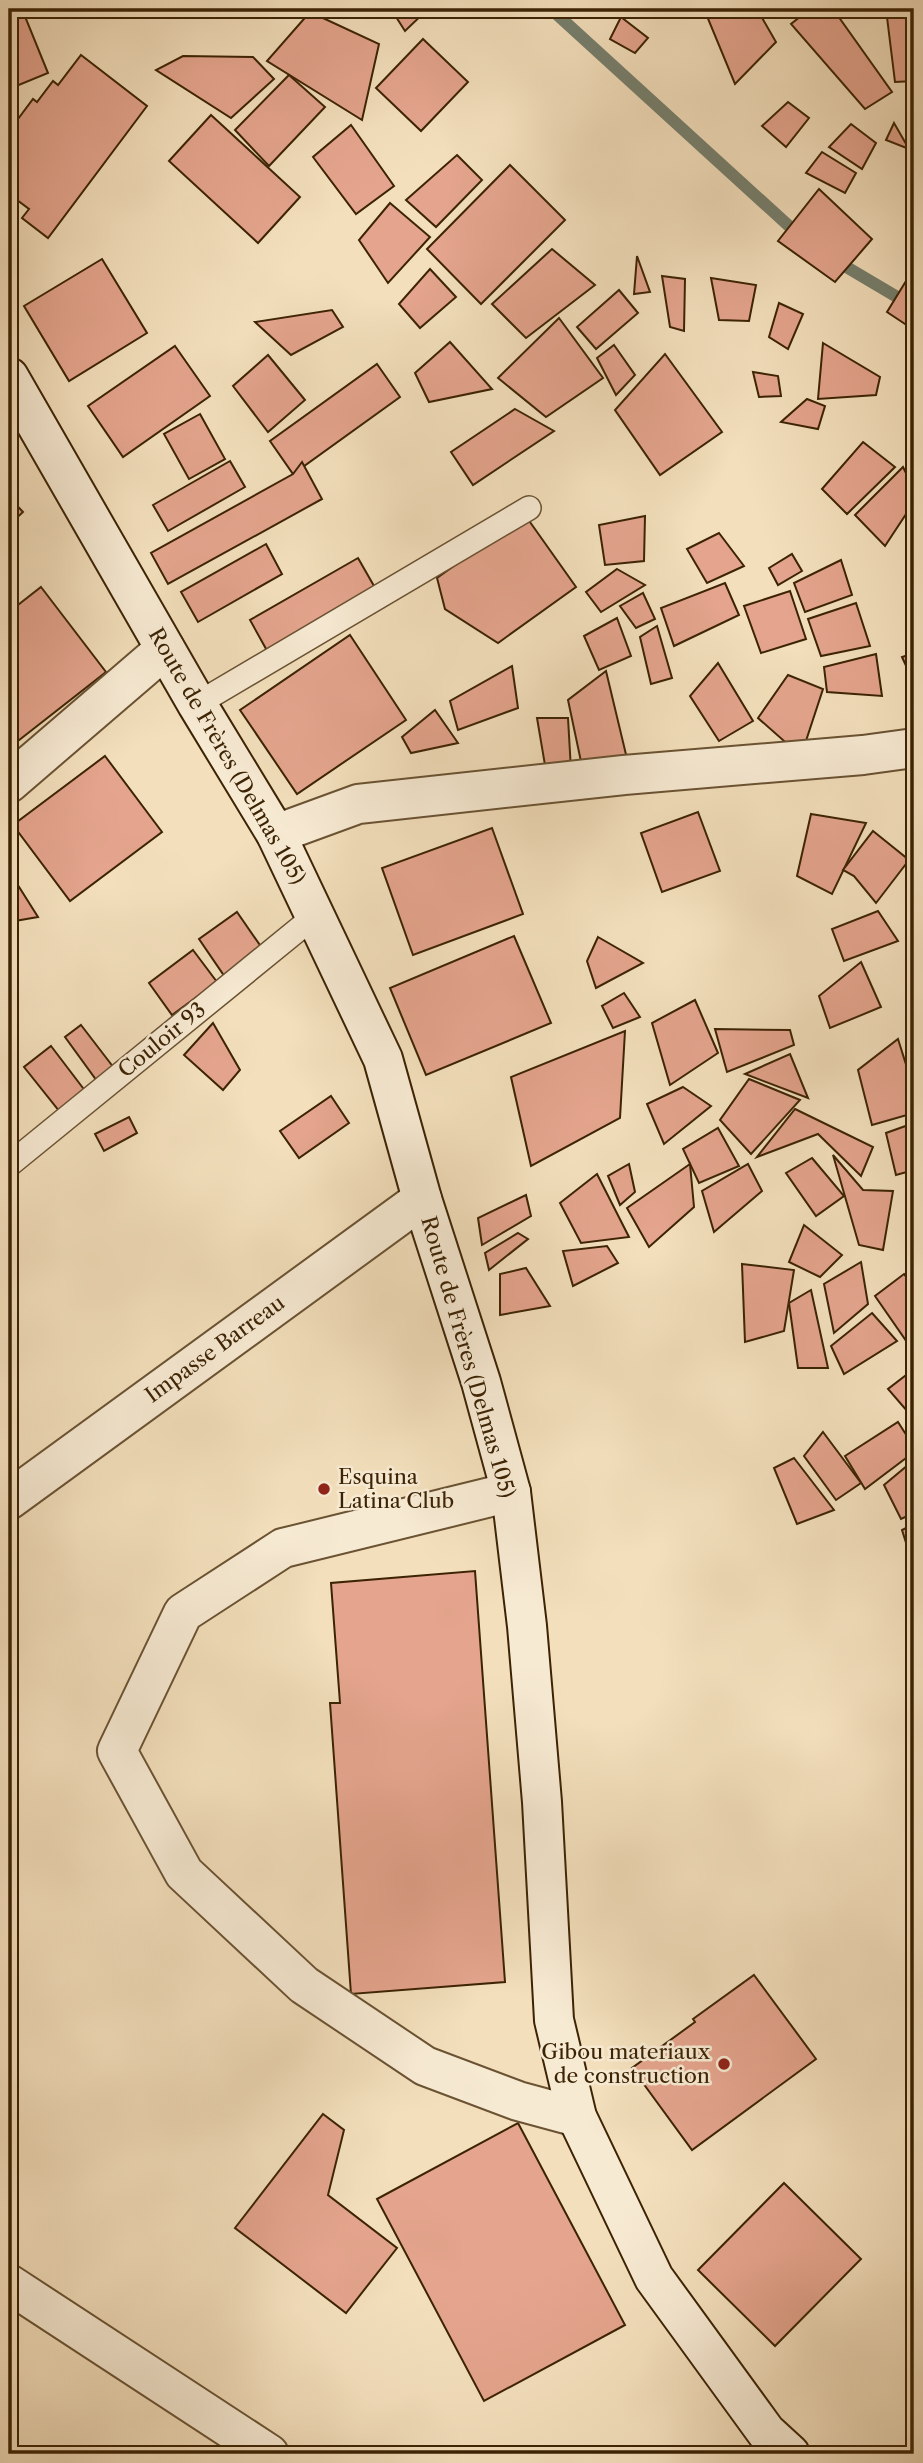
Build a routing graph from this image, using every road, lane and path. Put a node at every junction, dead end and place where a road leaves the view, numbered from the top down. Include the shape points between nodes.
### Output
1 (9, 377) edge
2 (529, 508) dead end
3 (165, 649) junction
4 (197, 704) junction
5 (914, 748) edge
6 (9, 783) edge
7 (276, 834) junction
8 (316, 915) junction
9 (9, 1165) edge
10 (422, 1199) junction
11 (511, 1492) junction
12 (9, 1500) edge
13 (577, 2117) junction
14 (9, 2284) edge
15 (269, 2454) edge
16 (790, 2454) edge

1 - 3 street, Route de Frères (Delmas 105)
2 - 4 lane
3 - 4 street, Route de Frères (Delmas 105)
3 - 6 street
4 - 7 street, Route de Frères (Delmas 105)
5 - 7 street via 358,804
7 - 8 street, Route de Frères (Delmas 105)
8 - 9 lane, Couloir 93
8 - 10 street, Route de Frères (Delmas 105) via 383,1059
10 - 11 street, Route de Frères (Delmas 105)
10 - 12 street, Impasse Barreau
11 - 13 street, Route de Frères (Delmas 105) via 541,1788 554,2020
11 - 13 street via 283,1548 183,1614 117,1751 184,1873 304,1985 425,2066 518,2101
13 - 16 street, Route de Frères (Delmas 105) via 654,2278 766,2432
14 - 15 street

